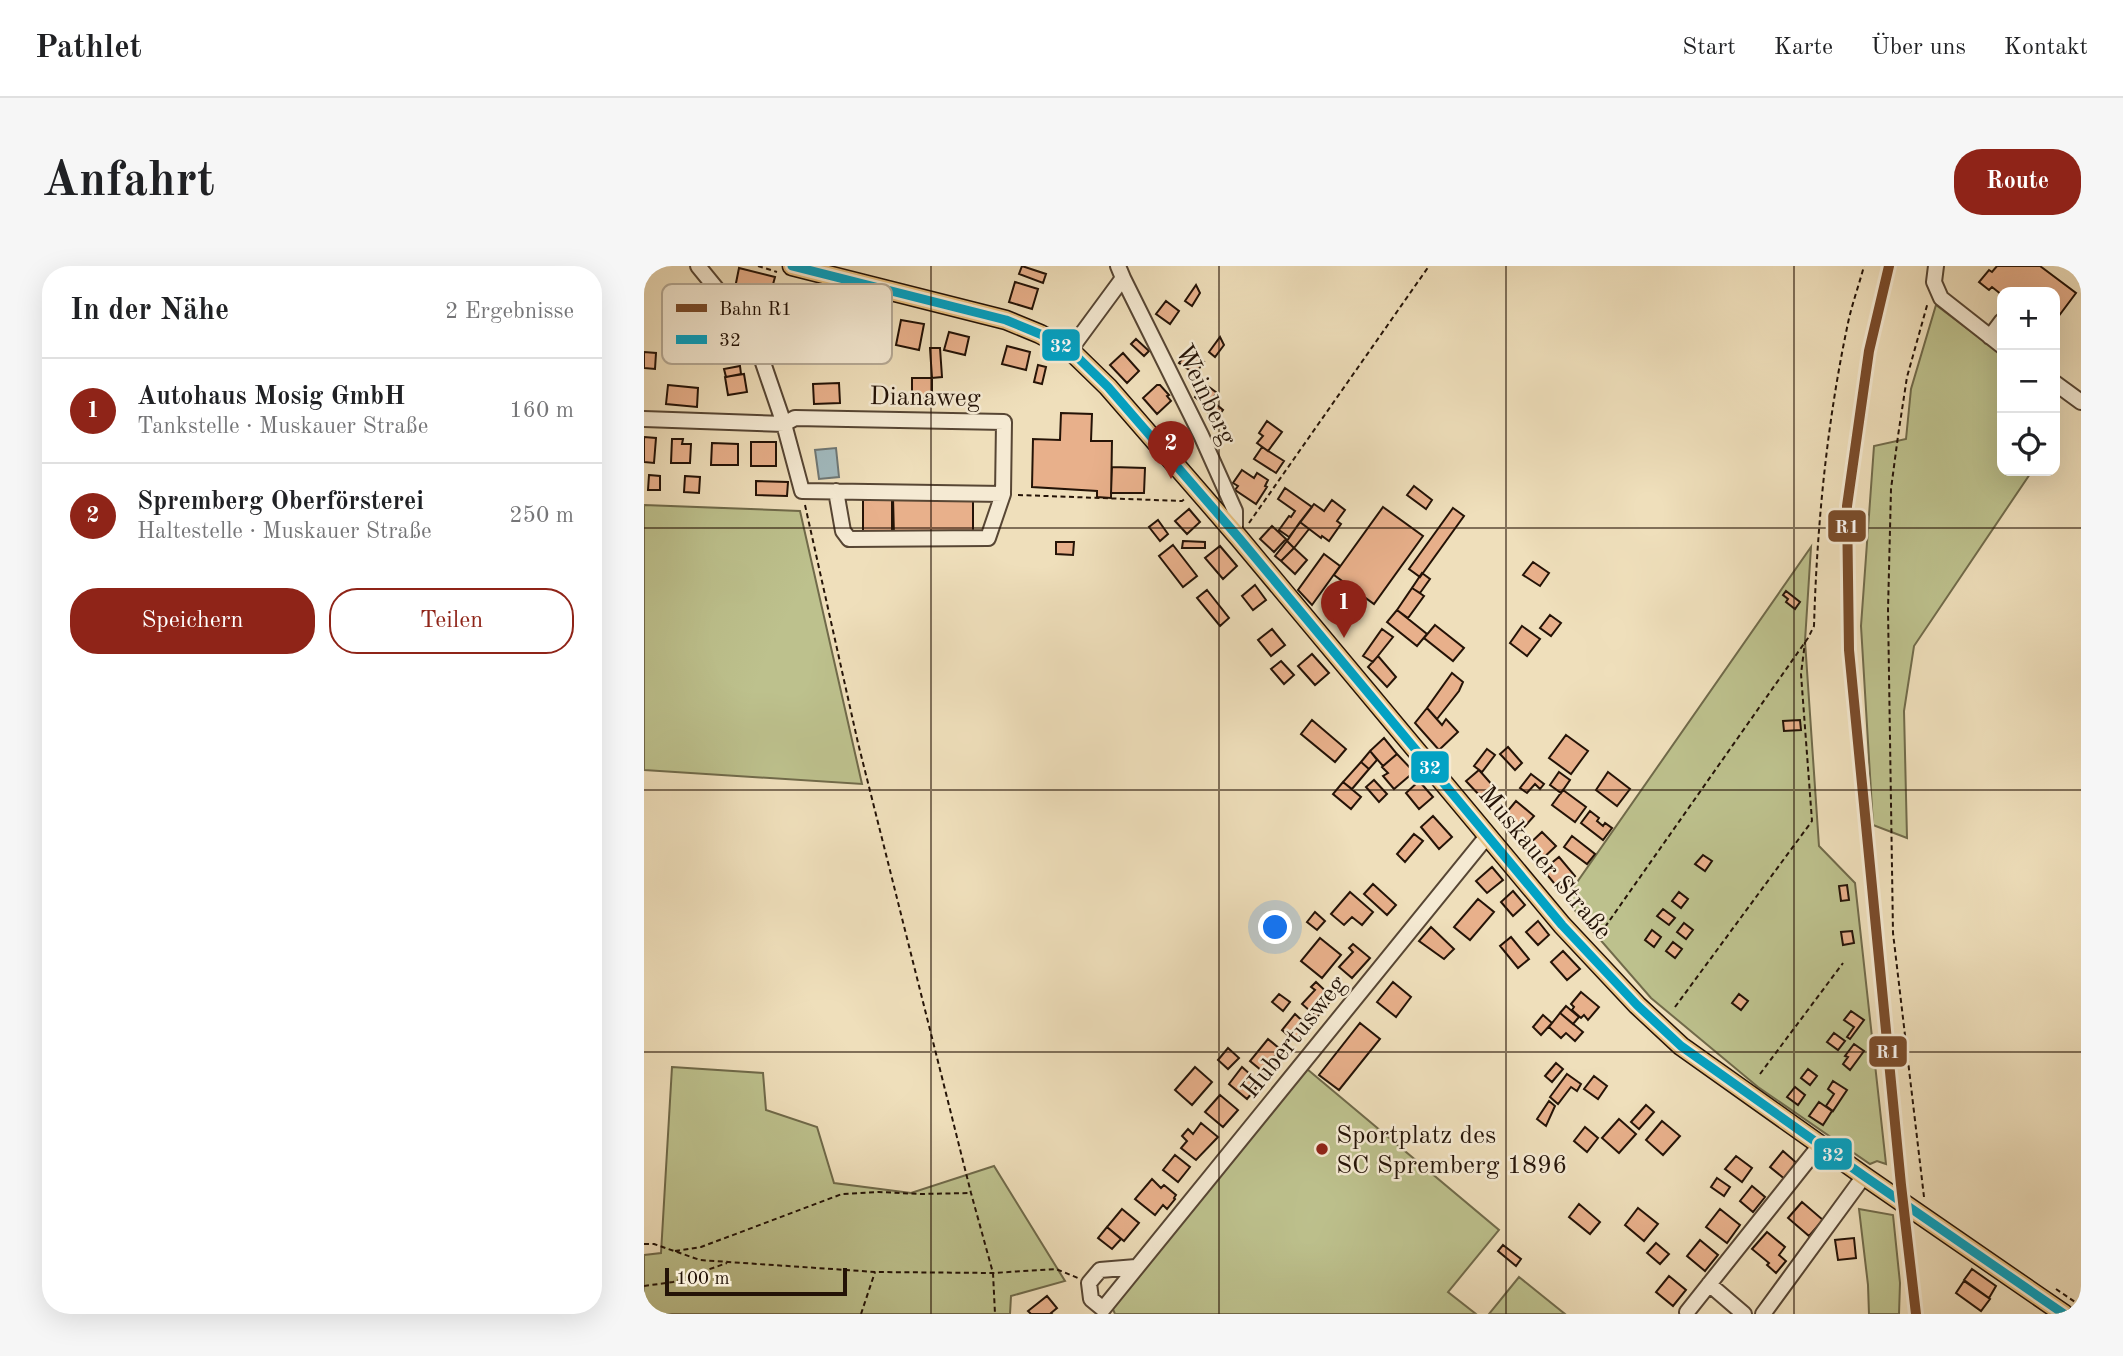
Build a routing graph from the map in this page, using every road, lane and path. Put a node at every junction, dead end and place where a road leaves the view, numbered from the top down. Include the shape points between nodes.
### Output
1 (698, 266) edge
2 (758, 266) edge
3 (1429, 266) edge
4 (1864, 266) edge
5 (1936, 266) edge
6 (789, 270) edge
7 (1120, 272) edge
8 (713, 284) edge
9 (850, 284) edge
10 (1937, 290) junction
11 (892, 294) edge
12 (1997, 328) edge
13 (1990, 337) junction
14 (1997, 342) edge
15 (1070, 351) junction
16 (763, 364) edge
17 (2060, 387) edge
18 (2081, 402) edge
19 (644, 419) edge
20 (783, 424) junction
21 (802, 491) junction
22 (836, 491) junction
23 (1003, 494) junction
24 (1186, 498) dead end
25 (1237, 536) junction
26 (1805, 641) junction
27 (1488, 835) junction
28 (1605, 927) dead end
29 (1843, 962) dead end
30 (1675, 1007) dead end
31 (1760, 1074) dead end
32 (1820, 1145) junction
33 (1864, 1176) junction
34 (971, 1193) junction
35 (1925, 1202) dead end
36 (644, 1244) edge
37 (674, 1251) junction
38 (728, 1262) junction
39 (1136, 1268) junction
40 (875, 1272) junction
41 (993, 1273) junction
42 (1088, 1283) junction
43 (1709, 1284) junction
44 (644, 1286) edge
45 (1687, 1312) edge
46 (861, 1314) edge
47 (995, 1314) edge
48 (1744, 1314) edge
49 (1763, 1314) edge
50 (2064, 1314) edge

1 - 8 street
2 - 6 path
3 - 25 path
4 - 26 path via 1848,321 1830,424 1814,625
5 - 10 street
6 - 9 main road, Muskauer Straße
7 - 15 street, Weinberg
7 - 25 street, Weinberg via 1235,511
10 - 13 street via 1941,299
10 - 35 path via 1929,301 1907,377 1891,489 1888,610 1893,933
11 - 15 main road, Muskauer Straße via 1006,320
12 - 13 street
13 - 14 street
15 - 25 main road, Muskauer Straße via 1108,387
16 - 20 street
17 - 18 street
19 - 20 street
20 - 21 street
20 - 23 street, Dianaweg via 795,418 1004,422
21 - 22 street
21 - 34 path via 858,743
22 - 23 street
22 - 23 street via 843,531 849,539 988,538
23 - 24 path
25 - 27 main road, Muskauer Straße
26 - 28 path
26 - 30 path via 1801,674 1812,821
27 - 32 main road, Muskauer Straße via 1562,925 1637,1005 1681,1046
27 - 39 street, Hubertusweg
29 - 31 path
32 - 33 main road, Muskauer Straße
32 - 43 street
33 - 49 street
33 - 50 main road, Muskauer Straße
34 - 37 path via 842,1194 701,1247
34 - 41 path
36 - 37 path
37 - 38 path
38 - 40 path
38 - 44 path via 673,1282
39 - 42 street via 1100,1270
39 - 42 street, Hubertusweg via 1103,1309 1091,1299
40 - 41 path
40 - 46 path
41 - 42 path via 1056,1269
41 - 47 path
43 - 45 street
43 - 48 street

